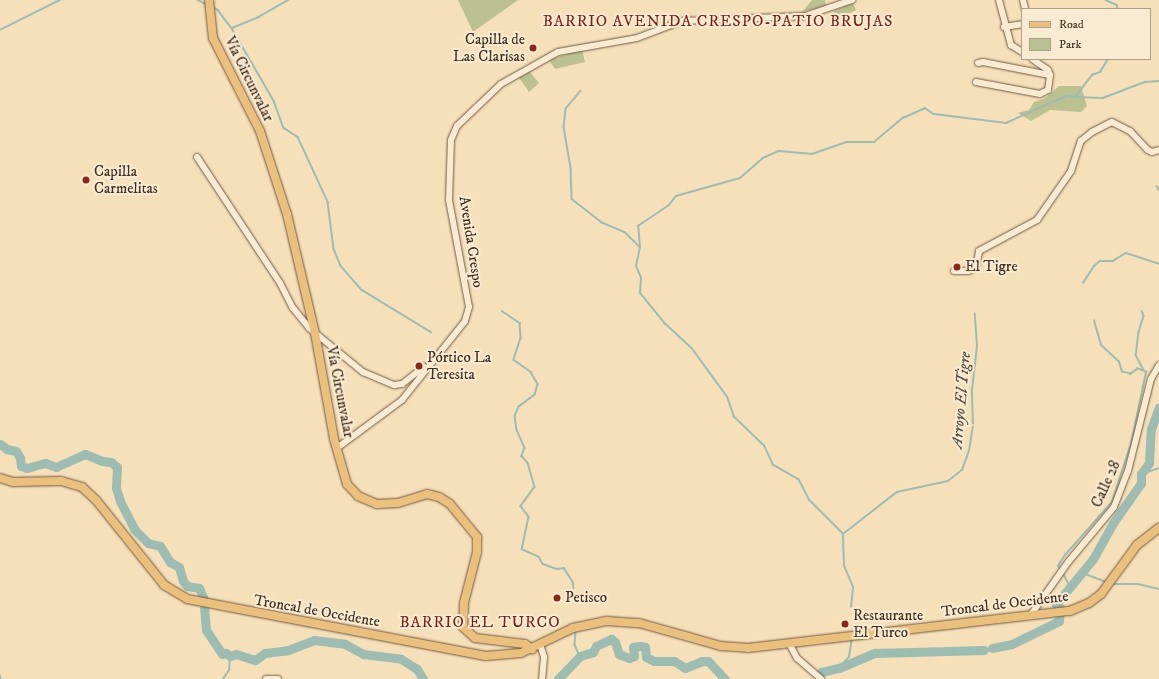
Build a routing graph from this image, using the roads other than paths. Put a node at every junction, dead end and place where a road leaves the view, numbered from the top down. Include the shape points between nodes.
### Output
1 (209, 0) edge
2 (852, 0) edge
3 (999, 0) edge
4 (1021, 24) edge
5 (1004, 27) junction
6 (1021, 51) edge
7 (1033, 60) edge
8 (978, 63) dead end
9 (1050, 75) junction
10 (976, 82) dead end
11 (1159, 150) edge
12 (197, 157) dead end
13 (954, 272) dead end
14 (315, 333) junction
15 (429, 364) junction
16 (1159, 365) edge
17 (337, 448) junction
18 (0, 478) edge
19 (1159, 528) edge
20 (1030, 616) junction
21 (540, 644) junction
22 (790, 645) junction
23 (532, 649) junction
24 (266, 679) edge
25 (278, 679) edge
26 (542, 679) edge
27 (821, 679) edge

1 - 14 main road, Vía Circunvalar via 213,38 246,101 276,177
2 - 15 street, Avenida Crespo via 805,16 682,21 637,38 558,52 501,84 457,126 452,136 449,200 469,307 460,330
3 - 5 street
4 - 5 street
5 - 6 street via 1011,45
7 - 9 street via 1048,70
8 - 9 street
9 - 10 street via 1048,90 1040,94
11 - 13 street via 1148,150 1130,131 1112,122 1092,132 1081,141 1071,171 1036,220 979,252 976,267 968,271
12 - 14 street via 280,283 293,308
14 - 15 street via 363,372 394,385 402,384
14 - 17 main road, Vía Circunvalar
15 - 17 street, Avenida Crespo via 394,408
16 - 20 street, Calle 28 via 1151,379 1128,471 1114,506 1068,561
17 - 23 main road, Vía Circunvalar via 347,484 365,500 390,504 421,494 433,494 450,504 477,537 477,552 464,603 463,627 468,634 480,639 525,644
18 - 23 main road, Troncal de Occidente via 13,482 61,481 82,487 96,500 164,585 179,596 199,603 486,656 510,655
19 - 20 main road, Troncal de Occidente via 1137,545 1109,585 1089,604 1064,612
20 - 22 main road, Troncal de Occidente
21 - 22 main road, Troncal de Occidente via 573,628 607,621 639,623 737,648
21 - 23 main road, Troncal de Occidente
21 - 26 street via 544,657
22 - 27 street via 797,658
24 - 25 street

